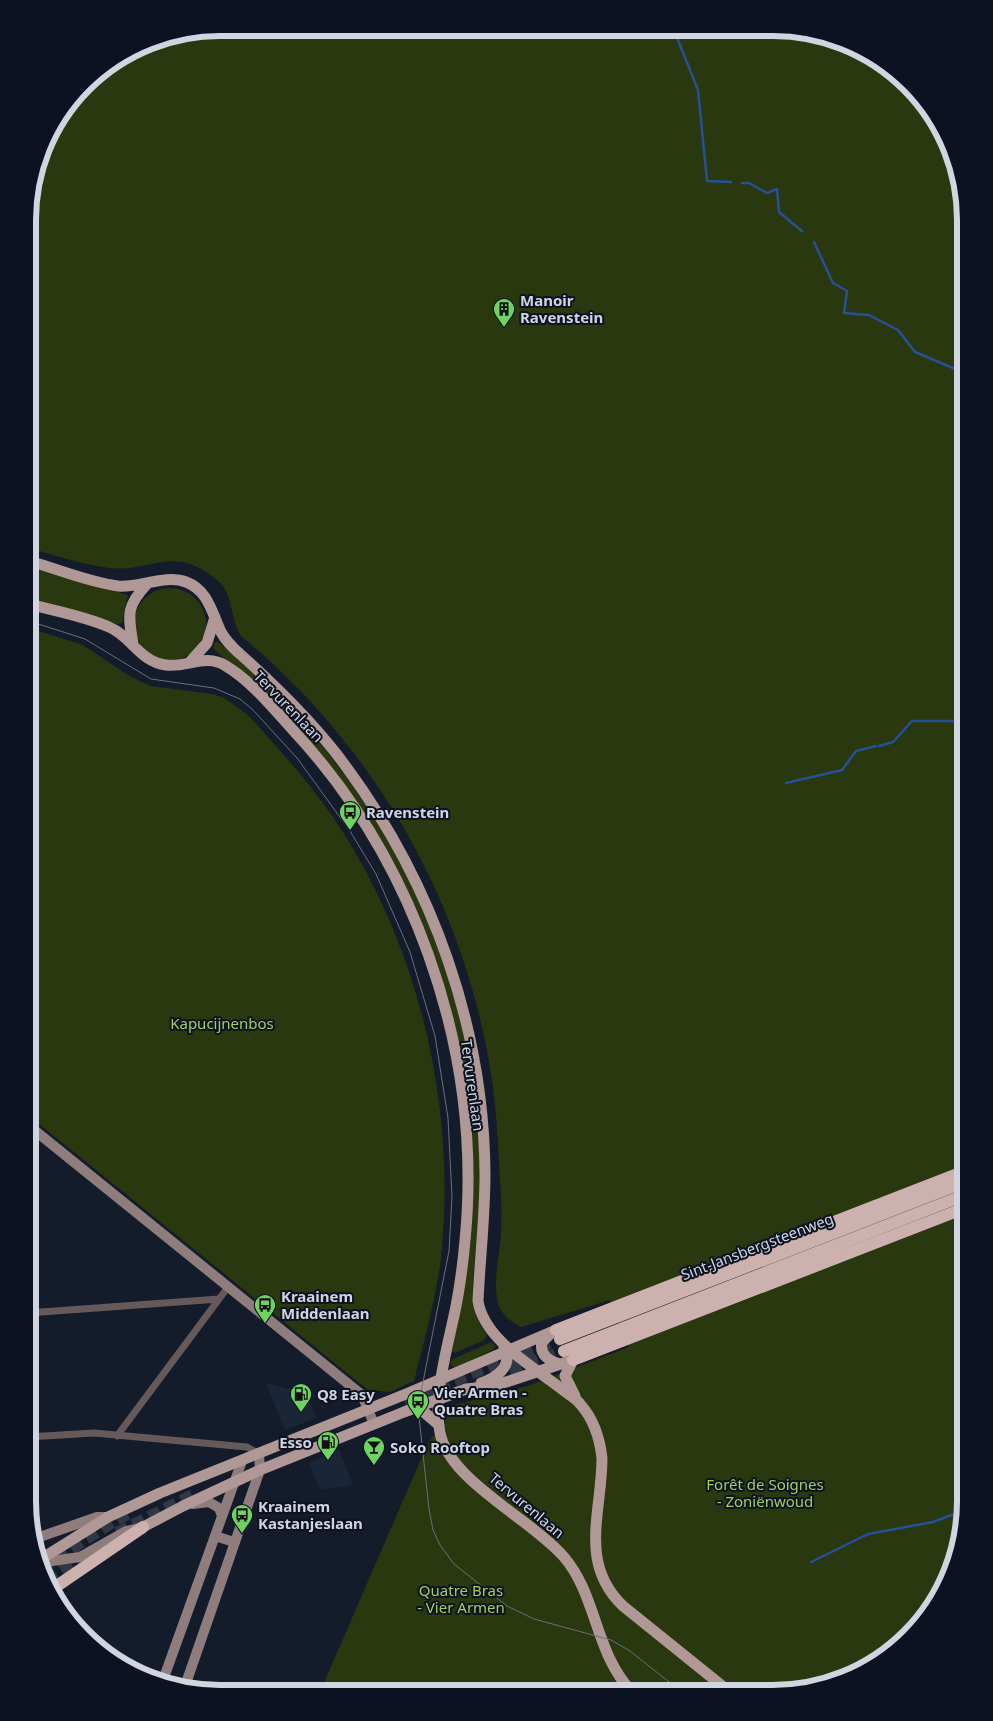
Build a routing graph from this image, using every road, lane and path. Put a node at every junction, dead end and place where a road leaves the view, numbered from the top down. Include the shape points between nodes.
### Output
1 (36, 563) edge
2 (147, 584) junction
3 (36, 606) edge
4 (215, 617) junction
5 (132, 644) junction
6 (190, 662) junction
7 (36, 1131) edge
8 (957, 1175) edge
9 (957, 1185) edge
10 (957, 1198) edge
11 (957, 1211) edge
12 (228, 1287) junction
13 (218, 1299) junction
14 (36, 1312) edge
15 (563, 1349) junction
16 (509, 1352) junction
17 (540, 1372) junction
18 (441, 1379) junction
19 (466, 1389) junction
20 (440, 1398) junction
21 (580, 1404) junction
22 (418, 1407) junction
23 (368, 1410) junction
24 (374, 1424) junction
25 (439, 1425) junction
26 (117, 1436) junction
27 (36, 1437) edge
28 (259, 1454) junction
29 (242, 1461) junction
30 (260, 1470) junction
31 (235, 1481) junction
32 (182, 1506) junction
33 (222, 1516) junction
34 (108, 1517) junction
35 (143, 1527) junction
36 (215, 1536) junction
37 (40, 1538) edge
38 (234, 1542) junction
39 (45, 1557) edge
40 (46, 1561) edge
41 (57, 1586) edge
42 (165, 1676) edge
43 (187, 1681) edge
44 (627, 1685) edge
45 (721, 1685) edge

1 - 2 main road, Tervurenlaan via 104,583 120,586
2 - 4 main road, Tervurenlaan via 173,580 186,582 205,596
2 - 5 main road via 129,611
3 - 5 main road, Tervurenlaan via 110,627
4 - 6 main road via 207,643
4 - 16 main road, Tervurenlaan via 230,644 320,734 351,773 405,858 438,933 461,1000 482,1116 485,1172 478,1301 481,1314 493,1334
5 - 6 main road, Tervurenlaan via 152,661 164,665
6 - 18 main road, Tervurenlaan via 215,661 233,671 266,700 334,778 390,867 435,976 457,1062 467,1170 462,1263
7 - 12 street
8 - 15 highway
9 - 15 highway, Sint-Jansbergsteenweg
10 - 15 highway, Sint-Jansbergsteenweg
11 - 15 highway
12 - 13 street
12 - 23 street via 362,1395
13 - 14 street
13 - 26 street
15 - 16 main road
15 - 17 main road
15 - 21 main road via 565,1376
16 - 17 main road
16 - 18 main road
16 - 19 main road via 500,1374
17 - 19 main road via 494,1386
17 - 21 main road
18 - 20 main road, Tervurenlaan
18 - 23 main road
19 - 20 main road
20 - 22 main road
20 - 25 main road, Tervurenlaan
21 - 45 main road via 592,1422 601,1447 595,1542 597,1564 608,1589 623,1606
22 - 24 main road
22 - 25 main road
23 - 24 street
23 - 28 main road
24 - 30 main road
25 - 44 main road, Tervurenlaan via 444,1445 456,1464 566,1560 585,1592 605,1651
26 - 27 street via 94,1433
26 - 28 street via 247,1447
28 - 29 main road
28 - 30 street
29 - 31 street
29 - 34 main road
30 - 31 main road
30 - 38 street
31 - 32 main road
31 - 33 street
32 - 33 street via 209,1502 218,1508
32 - 35 main road
33 - 36 street
34 - 37 street via 97,1517
34 - 39 main road
35 - 40 street via 126,1531 80,1557
35 - 41 highway
36 - 38 street
36 - 42 street
38 - 43 street

